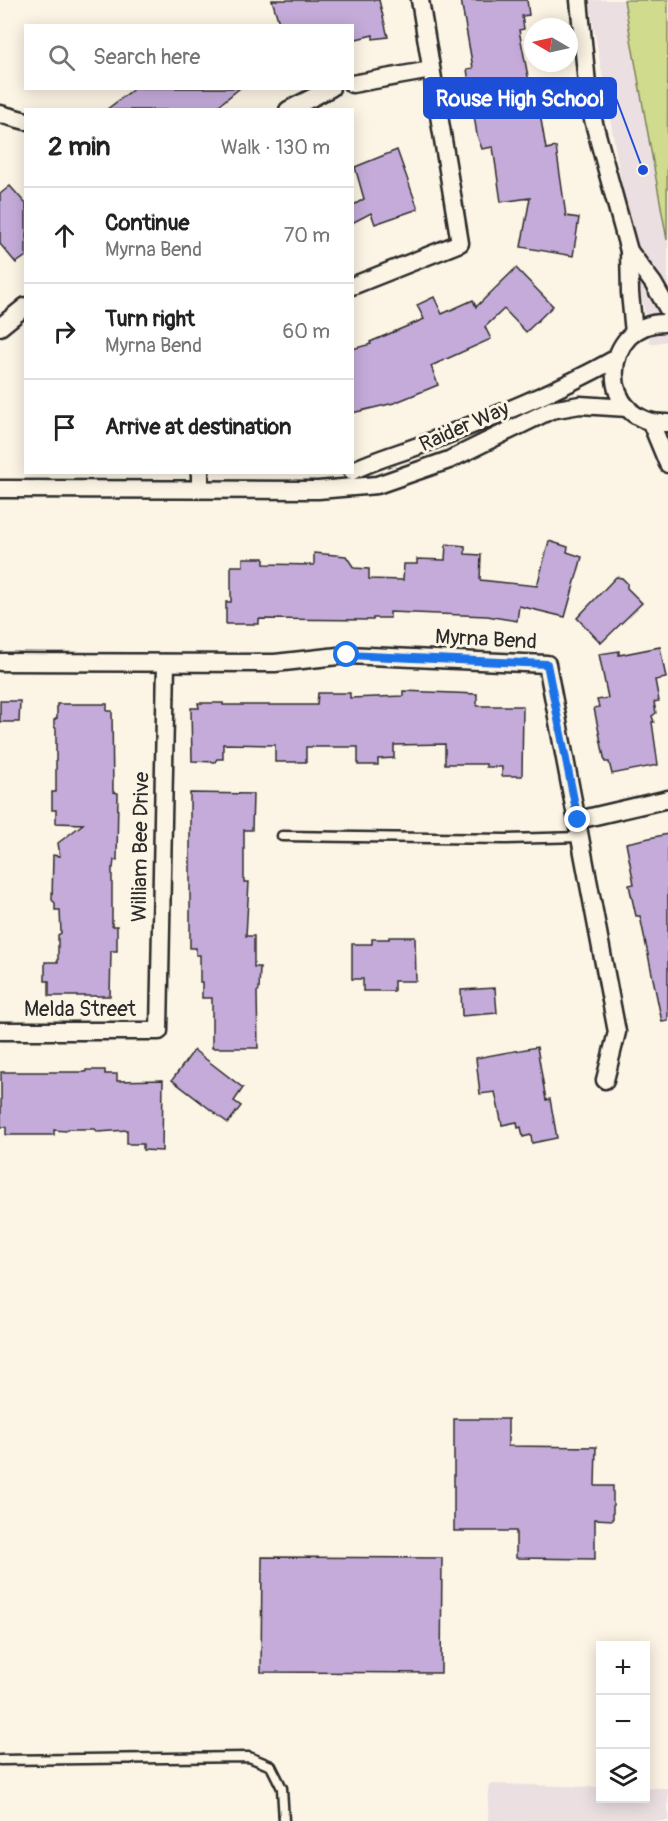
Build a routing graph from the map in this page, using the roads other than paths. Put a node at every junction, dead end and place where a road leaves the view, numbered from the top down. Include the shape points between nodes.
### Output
1 (420, 0) edge
2 (579, 0) edge
3 (431, 70) junction
4 (354, 84) edge
5 (327, 90) edge
6 (292, 108) edge
7 (0, 114) edge
8 (24, 121) edge
9 (629, 251) junction
10 (354, 285) edge
11 (24, 308) edge
12 (668, 309) edge
13 (668, 324) edge
14 (0, 327) edge
15 (634, 333) junction
16 (615, 359) junction
17 (628, 408) junction
18 (660, 423) edge
19 (668, 464) edge
20 (354, 471) edge
21 (348, 474) edge
22 (169, 481) edge
23 (200, 481) edge
24 (0, 489) edge
25 (318, 490) junction
26 (0, 662) edge
27 (166, 663) junction
28 (668, 799) edge
29 (578, 820) junction
30 (282, 836) dead end
31 (581, 837) junction
32 (0, 1031) edge
33 (159, 1031) joint
34 (605, 1080) dead end
35 (0, 1760) edge
36 (284, 1821) edge

1 - 3 street
2 - 9 street via 590,105
3 - 4 street
3 - 10 street via 460,243
5 - 6 street
7 - 8 street
9 - 12 street
9 - 15 street
11 - 14 street
13 - 15 street via 648,326
15 - 16 street
16 - 17 street via 618,394
16 - 20 street, Raider Way via 579,380
17 - 18 street
17 - 25 street, Raider Way via 580,405 551,410 449,460 377,485
18 - 19 street
21 - 25 street, Raider Way
22 - 23 street, Raider Way
22 - 24 street, Raider Way
23 - 25 street, Raider Way
26 - 27 street, Myrna Bend
27 - 29 street, Myrna Bend via 275,663 347,655 547,664
27 - 33 street, William Bee Drive
28 - 29 street
29 - 31 street, Myrna Bend
30 - 31 lane
31 - 34 street, Myrna Bend via 617,1032
32 - 33 street, Melda Street
35 - 36 lane via 249,1757 271,1766 282,1788

